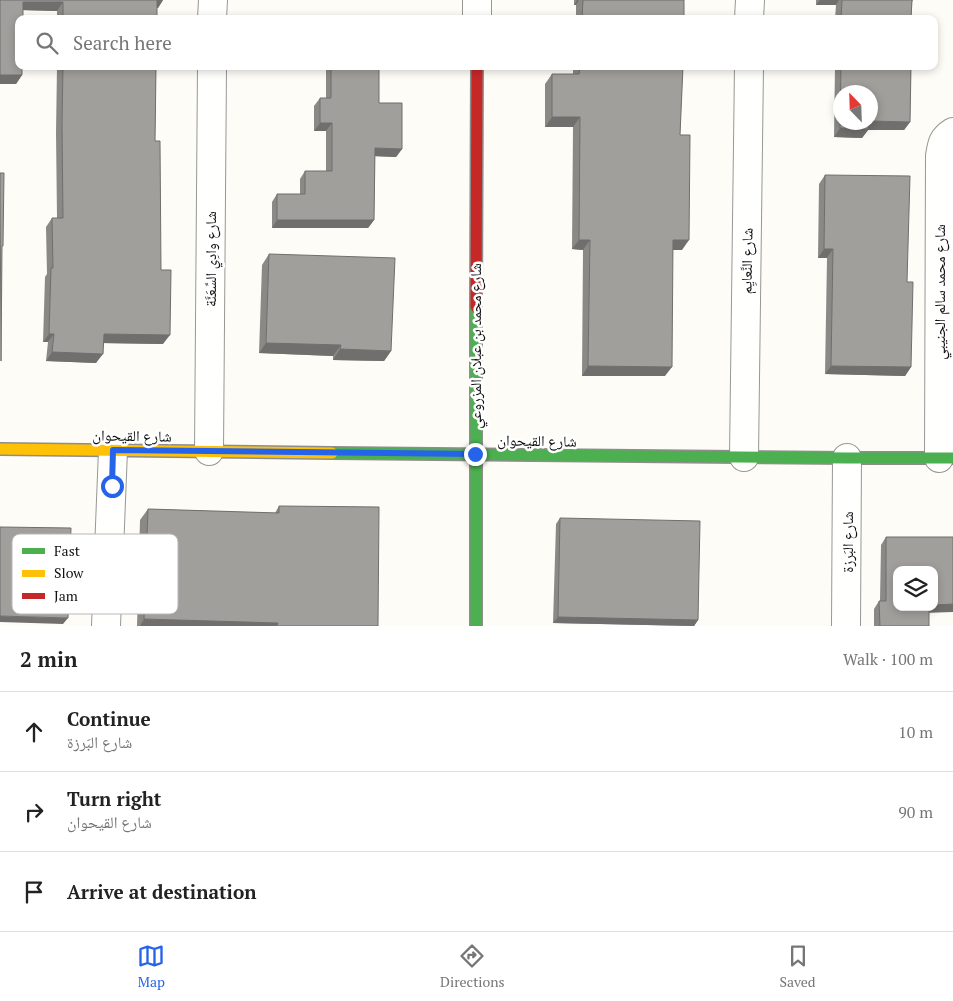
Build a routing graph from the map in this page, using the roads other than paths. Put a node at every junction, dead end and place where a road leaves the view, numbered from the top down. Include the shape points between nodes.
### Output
1 (213, 0) edge
2 (477, 0) edge
3 (750, 0) edge
4 (212, 15) edge
5 (477, 15) edge
6 (750, 15) edge
7 (212, 70) edge
8 (477, 70) edge
9 (749, 70) edge
10 (953, 132) edge
11 (0, 449) edge
12 (113, 450) junction
13 (209, 451) junction
14 (475, 454) junction
15 (744, 456) junction
16 (848, 458) junction
17 (946, 458) edge
18 (110, 534) edge
19 (476, 626) edge
20 (846, 626) edge

1 - 4 street
2 - 5 street
3 - 6 street
7 - 13 street, شارع وادِي السِّعَنَّة
8 - 14 street, شارع محمد بن عبلان المزروعي
9 - 15 street, شارع النَّعايِم
10 - 17 street, شارع محمد سالم الجنيبي via 942,143 940,156
11 - 12 street, شارع القيحوان
12 - 13 street, شارع القيحوان
12 - 18 street
13 - 14 street, شارع القيحوان
14 - 15 street, شارع القيحوان
14 - 19 street, شارع محمد بن عبلان المزروعي
15 - 16 street, شارع القيحوان
16 - 17 street, شارع القيحوان
16 - 20 street, شارع البَرزة

